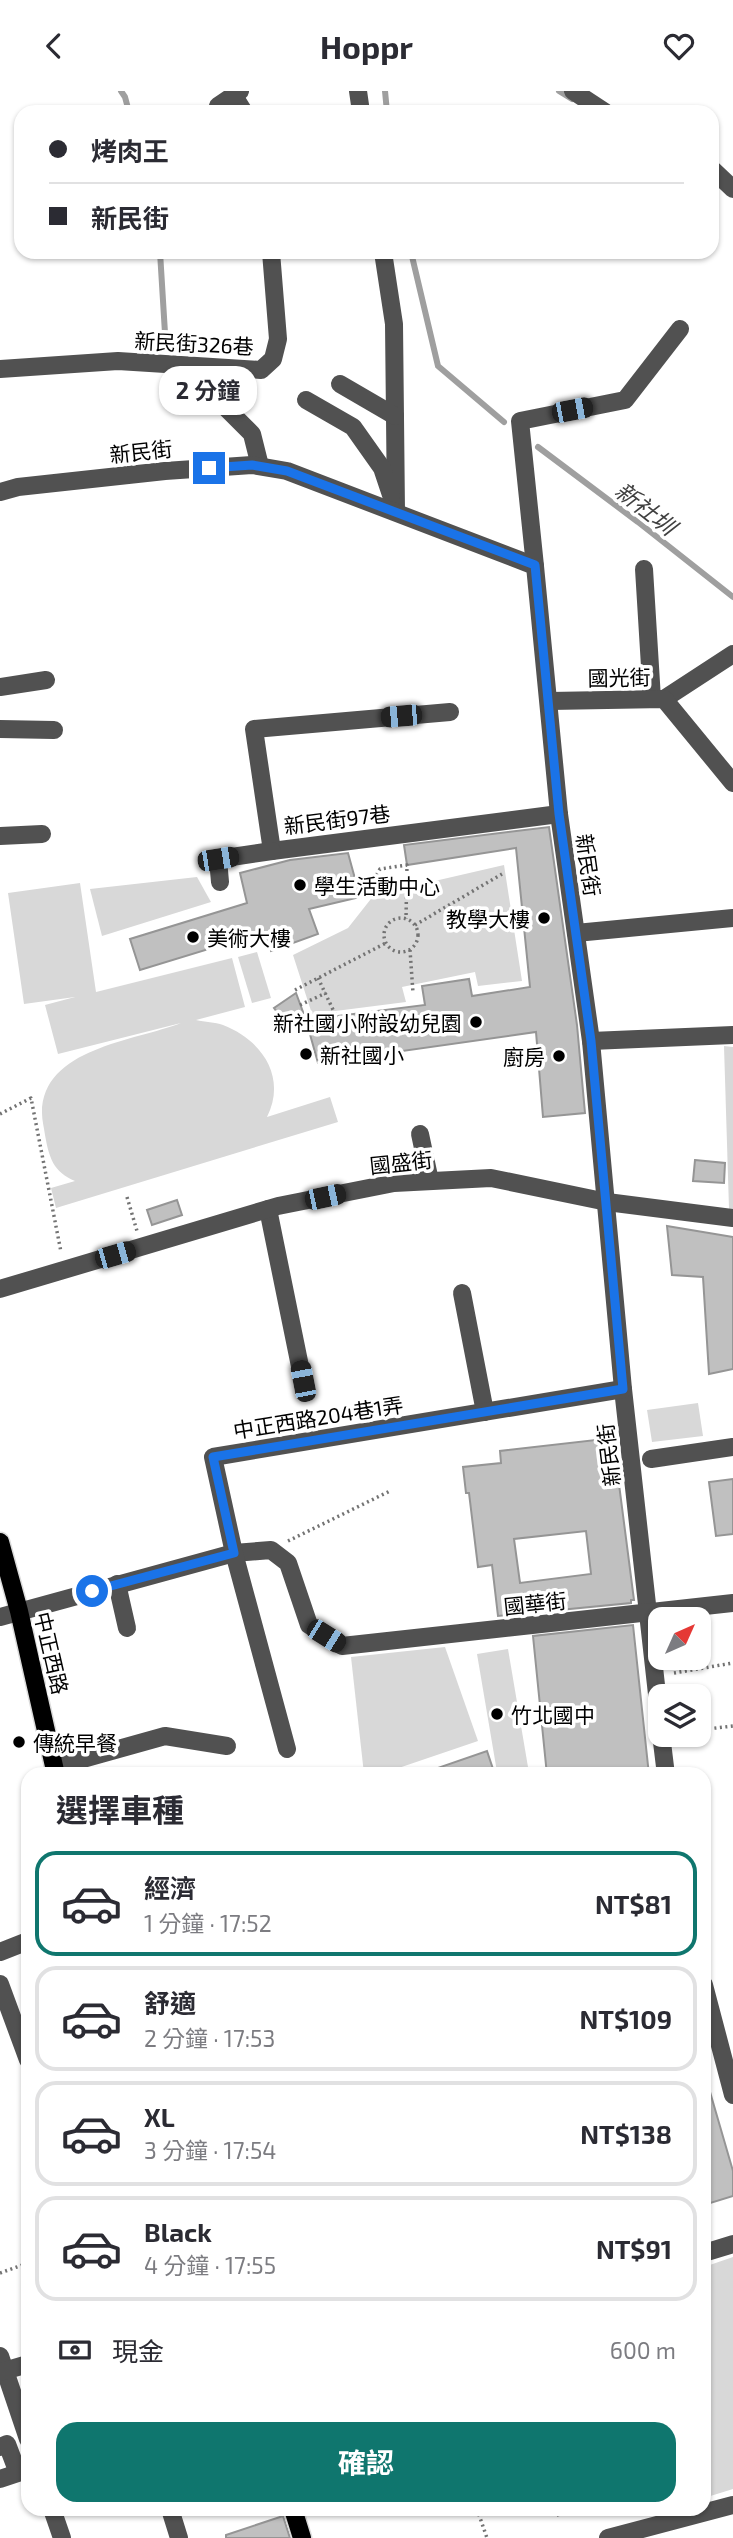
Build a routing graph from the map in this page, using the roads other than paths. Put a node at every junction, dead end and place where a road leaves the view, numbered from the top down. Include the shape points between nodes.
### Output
1 (573, 91) edge
2 (237, 93) edge
3 (219, 105) edge
4 (594, 105) edge
5 (719, 176) edge
6 (733, 189) edge
7 (272, 259) edge
8 (384, 259) edge
9 (680, 329) dead end
10 (0, 369) edge
11 (340, 384) dead end
12 (196, 396) dead end
13 (306, 400) dead end
14 (395, 416) junction
15 (260, 466) junction
16 (0, 492) edge
17 (397, 512) junction
18 (535, 565) junction
19 (644, 569) dead end
20 (733, 654) edge
21 (46, 680) dead end
22 (0, 687) edge
23 (658, 699) junction
24 (550, 701) junction
25 (450, 712) dead end
26 (0, 729) edge
27 (54, 730) dead end
28 (733, 783) edge
29 (559, 814) junction
30 (42, 834) dead end
31 (0, 836) edge
32 (272, 851) junction
33 (220, 882) dead end
34 (733, 918) edge
35 (576, 933) junction
36 (733, 1035) edge
37 (591, 1041) junction
38 (420, 1134) dead end
39 (430, 1181) junction
40 (607, 1202) junction
41 (268, 1209) junction
42 (733, 1217) edge
43 (0, 1289) edge
44 (462, 1293) dead end
45 (303, 1381) dead end
46 (623, 1389) junction
47 (485, 1412) junction
48 (733, 1447) edge
49 (651, 1459) dead end
50 (0, 1542) edge
51 (234, 1553) junction
52 (117, 1584) junction
53 (733, 1603) edge
54 (648, 1607) edge
55 (702, 1607) edge
56 (19, 1611) junction
57 (648, 1614) edge
58 (0, 1616) edge
59 (127, 1628) dead end
60 (228, 1746) dead end
61 (663, 1747) edge
62 (287, 1749) dead end
63 (54, 1767) edge
64 (67, 1767) edge
65 (665, 1767) edge
66 (21, 1944) edge
67 (0, 1952) edge
68 (0, 1984) edge
69 (711, 2012) edge
70 (21, 2041) edge
71 (733, 2095) edge
72 (733, 2244) edge
73 (711, 2251) edge
74 (21, 2365) edge
75 (2, 2367) edge
76 (21, 2418) edge
77 (0, 2447) edge
78 (0, 2479) edge
79 (733, 2505) edge
80 (711, 2511) edge
81 (54, 2516) edge
82 (172, 2516) edge
83 (295, 2516) edge
84 (691, 2516) edge
85 (61, 2538) edge
86 (179, 2538) edge
87 (302, 2538) edge
88 (608, 2538) edge

1 - 4 street
2 - 3 street
5 - 6 street
7 - 10 street, 新民街326巷 via 278,339 273,359 261,370 118,361
8 - 14 street via 394,324
9 - 18 street via 625,400 520,421
11 - 14 street
12 - 15 street via 225,407 252,434
13 - 17 street via 353,427 382,468
14 - 17 street
15 - 16 street, 新民街 via 165,471
15 - 17 street, 新民街 via 287,471
17 - 18 street, 新民街
18 - 24 street, 新民街
19 - 23 street
20 - 23 street
21 - 22 street
23 - 24 street, 國光街
23 - 28 street, 國光街
24 - 29 street, 新民街
25 - 32 street, 新民街97巷 via 254,729
26 - 27 street
29 - 32 street, 新民街97巷
29 - 35 street, 新民街
30 - 31 street
32 - 33 street via 218,859
34 - 35 street
35 - 37 street, 新民街
36 - 37 street
37 - 40 street, 新民街 via 588,1079
38 - 39 street
39 - 40 street, 國盛街 via 491,1178
39 - 41 street, 國盛街 via 394,1183
40 - 42 street, 國盛街
40 - 46 street, 新民街
41 - 43 street, 國盛街
41 - 45 street
44 - 47 street
46 - 47 street, 中正西路204巷1弄
46 - 54 street, 新民街
47 - 51 street, 中正西路204巷1弄 via 213,1457
48 - 49 street
50 - 56 main road, 中正西路
51 - 52 street
51 - 57 street, 國華街 via 271,1550 288,1563 309,1625 342,1646
51 - 62 street
52 - 56 street
52 - 59 street
53 - 55 street, 國華街
56 - 58 street
56 - 63 main road, 中正西路
60 - 64 street via 164,1736
61 - 65 street
66 - 67 street
68 - 70 street
69 - 71 street
72 - 73 street
74 - 75 street
75 - 76 street
77 - 78 street via 7,2444 18,2473
79 - 80 street
81 - 85 street
82 - 86 street
83 - 87 main road
84 - 88 street

